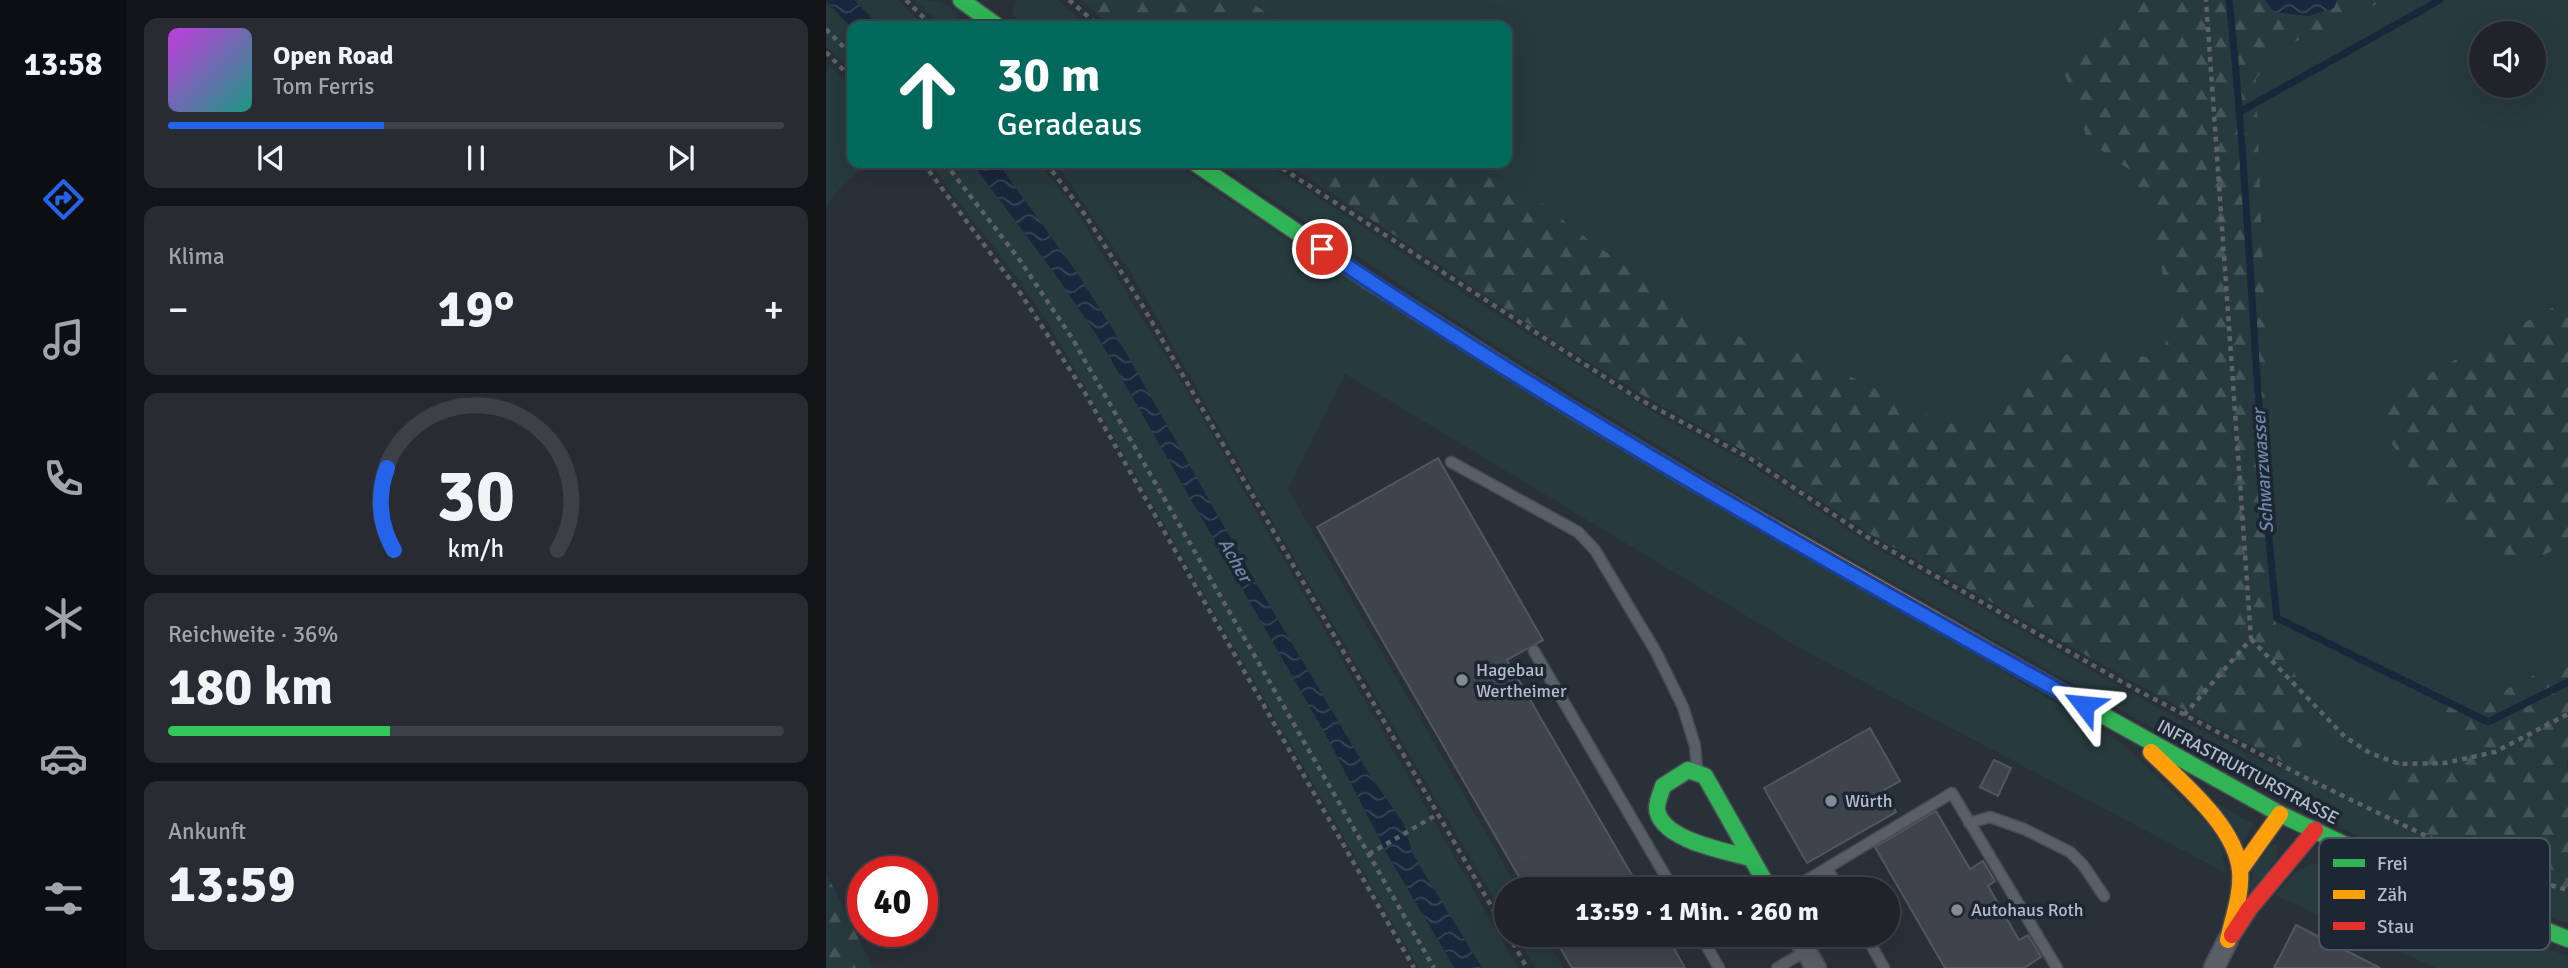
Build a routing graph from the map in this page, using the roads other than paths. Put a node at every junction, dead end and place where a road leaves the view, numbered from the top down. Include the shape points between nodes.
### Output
1 (961, 0) edge
2 (990, 21) edge
3 (1202, 168) edge
4 (1451, 462) dead end
5 (1534, 651) dead end
6 (2129, 730) junction
7 (1697, 773) junction
8 (2280, 814) junction
9 (1969, 823) junction
10 (2315, 830) junction
11 (2332, 838) edge
12 (1751, 858) junction
13 (1827, 868) junction
14 (2240, 870) junction
15 (1666, 877) edge
16 (1762, 877) edge
17 (1812, 877) edge
18 (1832, 877) edge
19 (2104, 896) dead end
20 (2550, 933) edge
21 (2568, 939) edge
22 (2228, 940) junction
23 (1707, 947) edge
24 (1872, 947) edge
25 (1806, 951) edge
26 (1719, 968) edge
27 (1777, 968) edge
28 (1884, 968) edge
29 (2057, 968) edge
30 (2214, 968) edge

1 - 2 street
3 - 6 street, INFRASTRUKTURSTRASSE via 1364,278 1568,407 1754,519
4 - 7 lane via 1578,532 1594,550 1656,652 1683,707 1695,746
5 - 15 lane
6 - 8 street, INFRASTRUKTURSTRASSE
6 - 14 street via 2221,825
7 - 12 street via 1705,776
7 - 12 street via 1688,770 1663,786 1657,809 1662,824 1675,834
8 - 10 street, INFRASTRUKTURSTRASSE
8 - 14 street
9 - 13 lane via 1952,793
9 - 19 lane via 1990,817 2070,852
9 - 29 lane
10 - 11 street, INFRASTRUKTURSTRASSE
10 - 22 street
12 - 16 street
13 - 17 lane
13 - 18 lane
14 - 22 street
20 - 21 street, INFRASTRUKTURSTRASSE
22 - 30 street
23 - 26 lane
24 - 28 lane
25 - 27 lane

